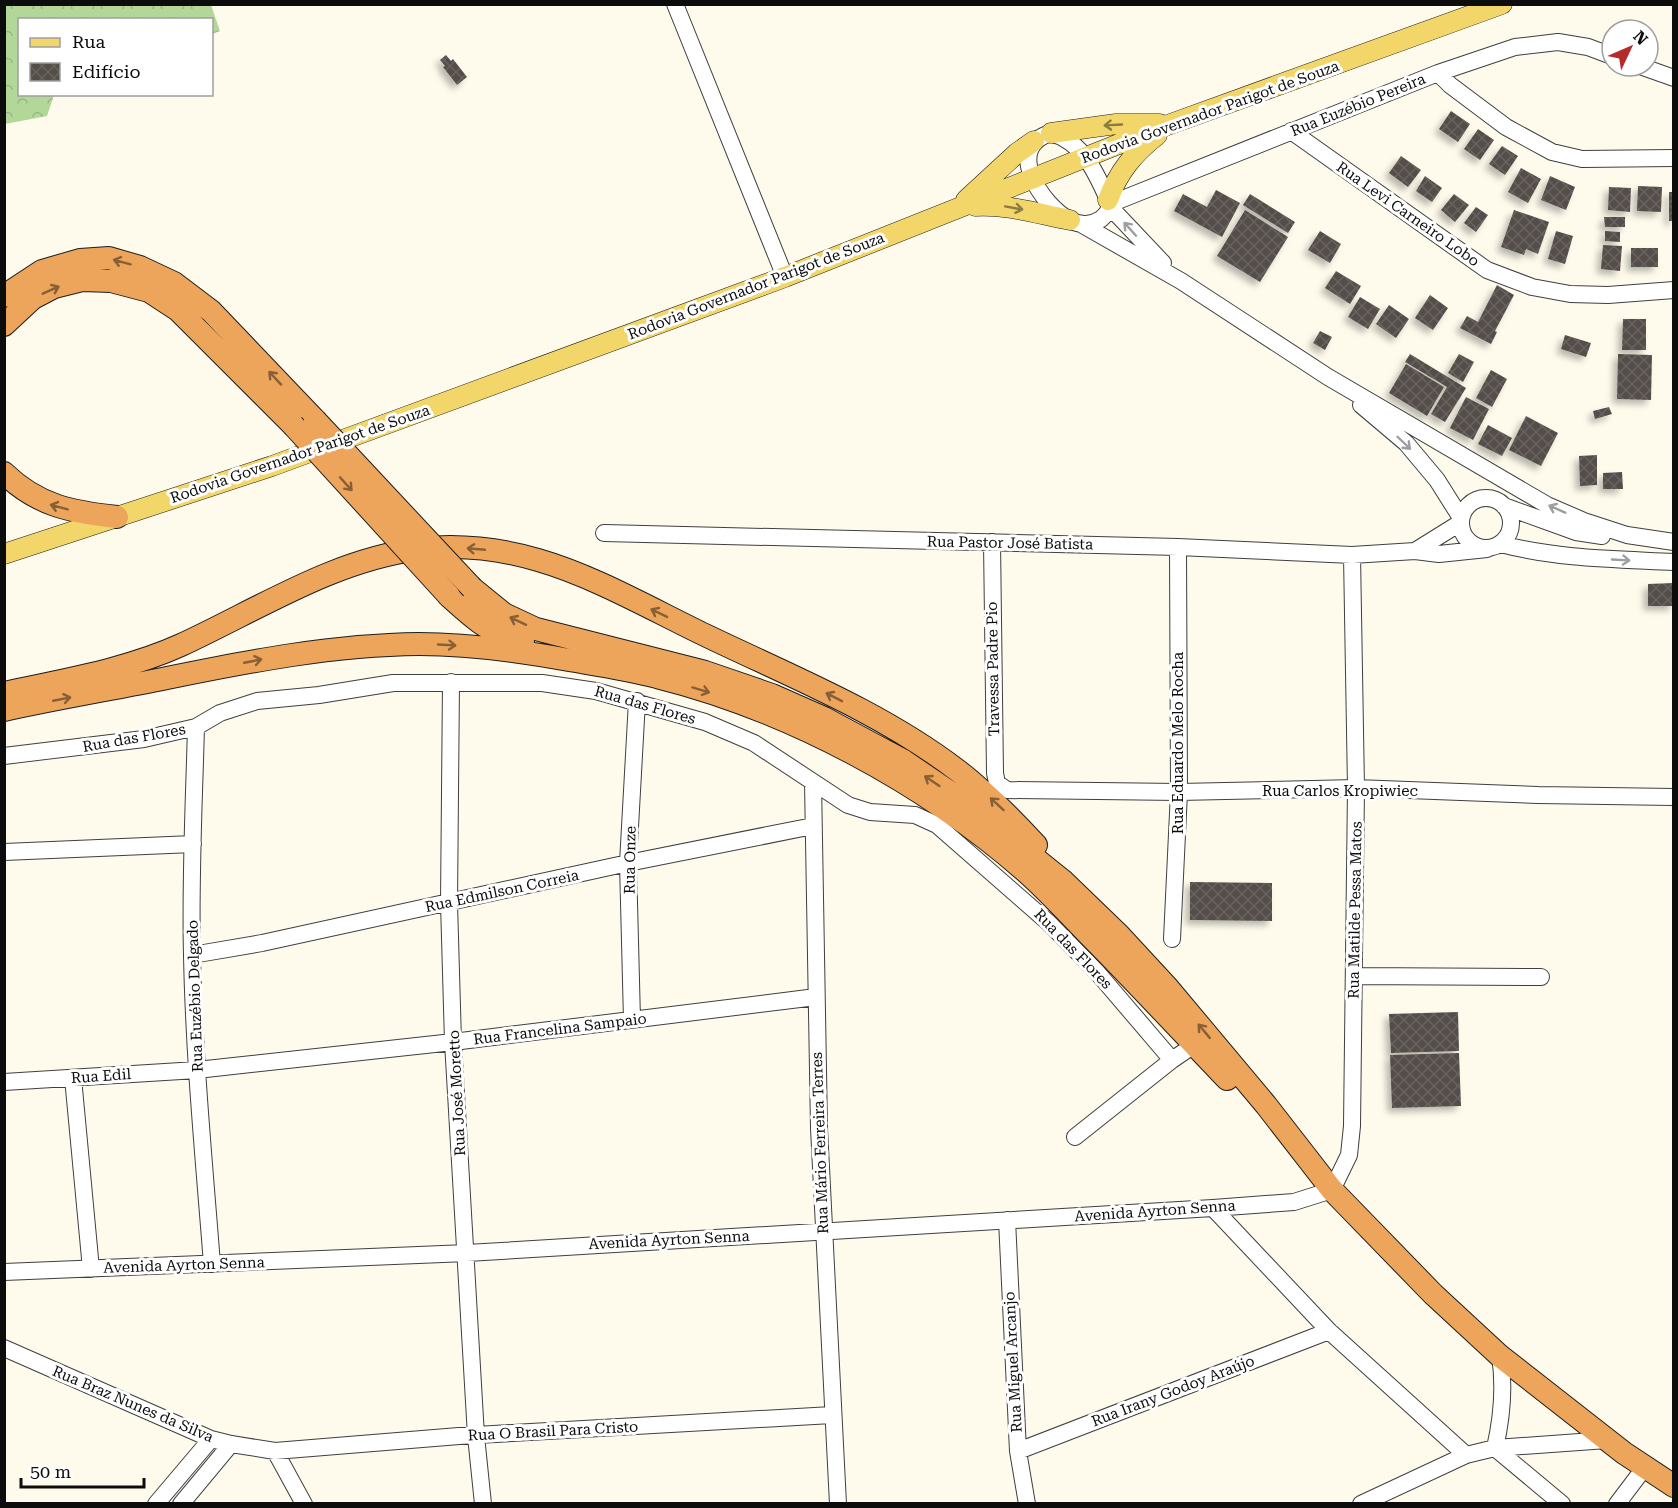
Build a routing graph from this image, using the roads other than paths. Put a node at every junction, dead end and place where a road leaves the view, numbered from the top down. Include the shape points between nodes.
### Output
1 (675, 4) edge
2 (1503, 4) edge
3 (1600, 51) edge
4 (1438, 73) junction
5 (1171, 124) junction
6 (1292, 131) junction
7 (1042, 137) junction
8 (1086, 158) junction
9 (1674, 158) edge
10 (1033, 178) junction
11 (1109, 204) junction
12 (957, 207) junction
13 (1076, 222) junction
14 (785, 277) junction
15 (1181, 280) junction
16 (1674, 290) edge
17 (4, 296) edge
18 (4, 325) edge
19 (1328, 377) junction
20 (4, 473) edge
21 (1501, 479) junction
22 (1498, 502) junction
23 (117, 517) junction
24 (1460, 520) junction
25 (604, 533) dead end
26 (1627, 536) junction
27 (992, 542) junction
28 (1674, 542) edge
29 (1494, 546) junction
30 (1178, 547) junction
31 (1415, 550) junction
32 (4, 554) edge
33 (1352, 555) junction
34 (1674, 562) edge
35 (658, 677) junction
36 (451, 682) junction
37 (4, 693) edge
38 (637, 701) junction
39 (4, 710) edge
40 (196, 727) junction
41 (4, 756) edge
42 (813, 782) junction
43 (1356, 788) junction
44 (1007, 790) joint
45 (1179, 792) junction
46 (1674, 796) edge
47 (813, 826) junction
48 (193, 844) junction
49 (4, 852) edge
50 (628, 863) junction
51 (1062, 880) junction
52 (449, 903) junction
53 (1172, 939) dead end
54 (192, 955) junction
55 (1354, 976) junction
56 (1541, 977) dead end
57 (816, 998) junction
58 (632, 1020) junction
59 (453, 1042) junction
60 (1194, 1046) junction
61 (1172, 1060) junction
62 (197, 1070) junction
63 (73, 1078) junction
64 (4, 1082) edge
65 (1075, 1137) dead end
66 (1306, 1159) junction
67 (1332, 1190) junction
68 (1213, 1208) junction
69 (1007, 1220) junction
70 (824, 1231) junction
71 (467, 1253) junction
72 (212, 1264) junction
73 (91, 1269) junction
74 (4, 1272) edge
75 (1329, 1331) junction
76 (4, 1348) edge
77 (1500, 1356) junction
78 (832, 1415) junction
79 (476, 1436) junction
80 (211, 1439) junction
81 (1607, 1440) junction
82 (231, 1444) junction
83 (1494, 1448) junction
84 (275, 1451) junction
85 (1018, 1451) junction
86 (1466, 1455) junction
87 (1645, 1467) junction
88 (1674, 1486) edge
89 (156, 1503) edge
90 (181, 1503) edge
91 (304, 1503) edge
92 (483, 1503) edge
93 (837, 1503) edge
94 (1027, 1503) edge
95 (1361, 1503) edge
96 (1562, 1503) edge
97 (1617, 1503) edge

1 - 14 street
2 - 5 main road, Rodovia Governador Parigot de Souza
3 - 4 street, Rua Euzébio Pereira via 1558,42 1515,47
4 - 6 street, Rua Euzébio Pereira
4 - 9 street via 1506,127 1552,152 1582,159
5 -> 7 main road via 1116,124
5 - 8 main road, Rodovia Governador Parigot de Souza
5 - 11 main road via 1127,163 1116,178
6 - 11 street, Rua Euzébio Pereira
6 - 16 street, Rua Levi Carneiro Lobo via 1487,270 1570,294
7 - 8 street via 1075,144
7 - 10 street via 1027,159
7 - 12 main road via 1017,153
8 - 10 main road, Rodovia Governador Parigot de Souza
8 - 11 street
10 - 12 main road, Rodovia Governador Parigot de Souza
10 - 13 street via 1048,200
11 - 13 street, Rua Euzébio Pereira via 1100,220 1090,224
15 -> 11 street
12 -> 13 main road via 1019,208
12 - 14 main road, Rodovia Governador Parigot de Souza
13 - 15 street
14 - 23 main road, Rodovia Governador Parigot de Souza via 272,466
15 - 19 street
51 -> 17 highway, bridge via 904,761 824,718 705,672 536,629 504,614 472,588 211,311 174,283 109,258 80,260 42,272
18 -> 35 highway, bridge via 33,298 54,287 82,280 111,281 149,291 178,310 293,425 478,623 498,635 607,660
19 - 21 street
19 -> 24 street via 1406,443 1437,480
23 -> 20 highway via 50,505 20,488
21 - 22 street
26 -> 21 street via 1547,505
22 - 24 street via 1481,498 1472,502
22 - 26 street via 1576,532
22 - 29 street via 1511,518 1510,532
23 - 32 main road, Rodovia Governador Parigot de Souza
24 - 29 street via 1468,542 1477,547
24 - 31 street, Rua Pastor José Batista
25 - 27 street, Rua Pastor José Batista
26 - 28 street
27 - 30 street, Rua Pastor José Batista
27 - 44 street, Travessa Padre Pio via 995,772 997,783
29 - 31 street, Rua Pastor José Batista via 1439,554
29 -> 34 street via 1565,556
30 - 33 street, Rua Pastor José Batista
30 - 45 street, Rua Eduardo Melo Rocha
31 - 33 street, Rua Pastor José Batista
33 - 43 street, Rua Matilde Pessa Matos
39 -> 35 highway via 272,657 360,646 479,647
35 -> 60 highway via 776,717 844,749 930,799 1024,870
36 - 38 street, Rua das Flores via 542,683
36 - 40 street, Rua das Flores via 393,683 257,700 220,713
36 - 52 street, Rua José Moretto
51 -> 37 highway via 1000,806 957,770 897,730 587,579 539,560 496,551 420,549 374,558 313,580 179,646 92,673
38 - 42 street, Rua das Flores via 705,722 753,743
38 - 50 street, Rua Onze
40 - 41 street, Rua das Flores via 144,739
40 - 48 street, Rua Euzébio Delgado
42 - 47 street, Rua Mário Ferreira Terres
42 - 61 street, Rua das Flores via 848,805 870,812 915,815 937,825 1049,923
43 - 45 street, Rua Carlos Kropiwiec
43 - 46 street, Rua Carlos Kropiwiec
43 - 55 street, Rua Matilde Pessa Matos
44 - 45 street, Rua Carlos Kropiwiec
45 - 53 street, Rua Eduardo Melo Rocha
47 - 50 street, Rua Edmilson Correia
47 - 57 street, Rua Mário Ferreira Terres
48 - 49 street
48 - 54 street, Rua Euzébio Delgado
50 - 52 street, Rua Edmilson Correia
50 - 58 street, Rua Onze
66 -> 51 highway via 1168,988
52 - 54 street, Rua Edmilson Correia
52 - 59 street, Rua José Moretto
54 - 62 street, Rua Euzébio Delgado
55 - 56 street
55 - 67 street, Rua Matilde Pessa Matos via 1352,1126 1349,1155
57 - 58 street, Rua Francelina Sampaio
57 - 70 street, Rua Mário Ferreira Terres
58 - 59 street, Rua Francelina Sampaio
59 - 62 street, Rua Francelina Sampaio
59 - 71 street, Rua José Moretto
60 - 61 street
60 - 66 highway
61 - 65 street
62 - 63 street, Rua Edil
62 - 72 street, Rua Euzébio Delgado
63 - 64 street, Rua Edil
63 - 73 street
66 - 67 highway
67 - 68 street, Avenida Ayrton Senna via 1294,1202
67 - 77 highway via 1432,1294
68 - 69 street, Avenida Ayrton Senna
68 - 75 street
69 - 70 street, Avenida Ayrton Senna
69 - 85 street, Rua Miguel Arcanjo
70 - 71 street, Avenida Ayrton Senna
70 - 78 street, Rua Mário Ferreira Terres
71 - 72 street, Avenida Ayrton Senna
71 - 79 street, Rua José Moretto
72 - 73 street, Avenida Ayrton Senna
73 - 74 street, Avenida Ayrton Senna
75 - 85 street, Rua Irany Godoy Araújo
75 - 86 street
76 - 80 street, Rua Braz Nunes da Silva
77 - 81 highway
77 - 83 street via 1503,1407
78 - 79 street, Rua O Brasil Para Cristo
78 - 93 street, Rua Mário Ferreira Terres
79 - 84 street, Rua O Brasil Para Cristo
79 - 92 street, Rua José Moretto
80 - 82 street, Rua Braz Nunes da Silva
80 - 89 street
81 - 83 street
81 - 87 highway
82 - 84 street, Rua Braz Nunes da Silva
82 - 90 street
83 - 86 street
83 - 96 street
84 - 91 street
85 - 94 street, Rua Miguel Arcanjo
86 - 95 street
87 - 88 highway
87 - 97 street

